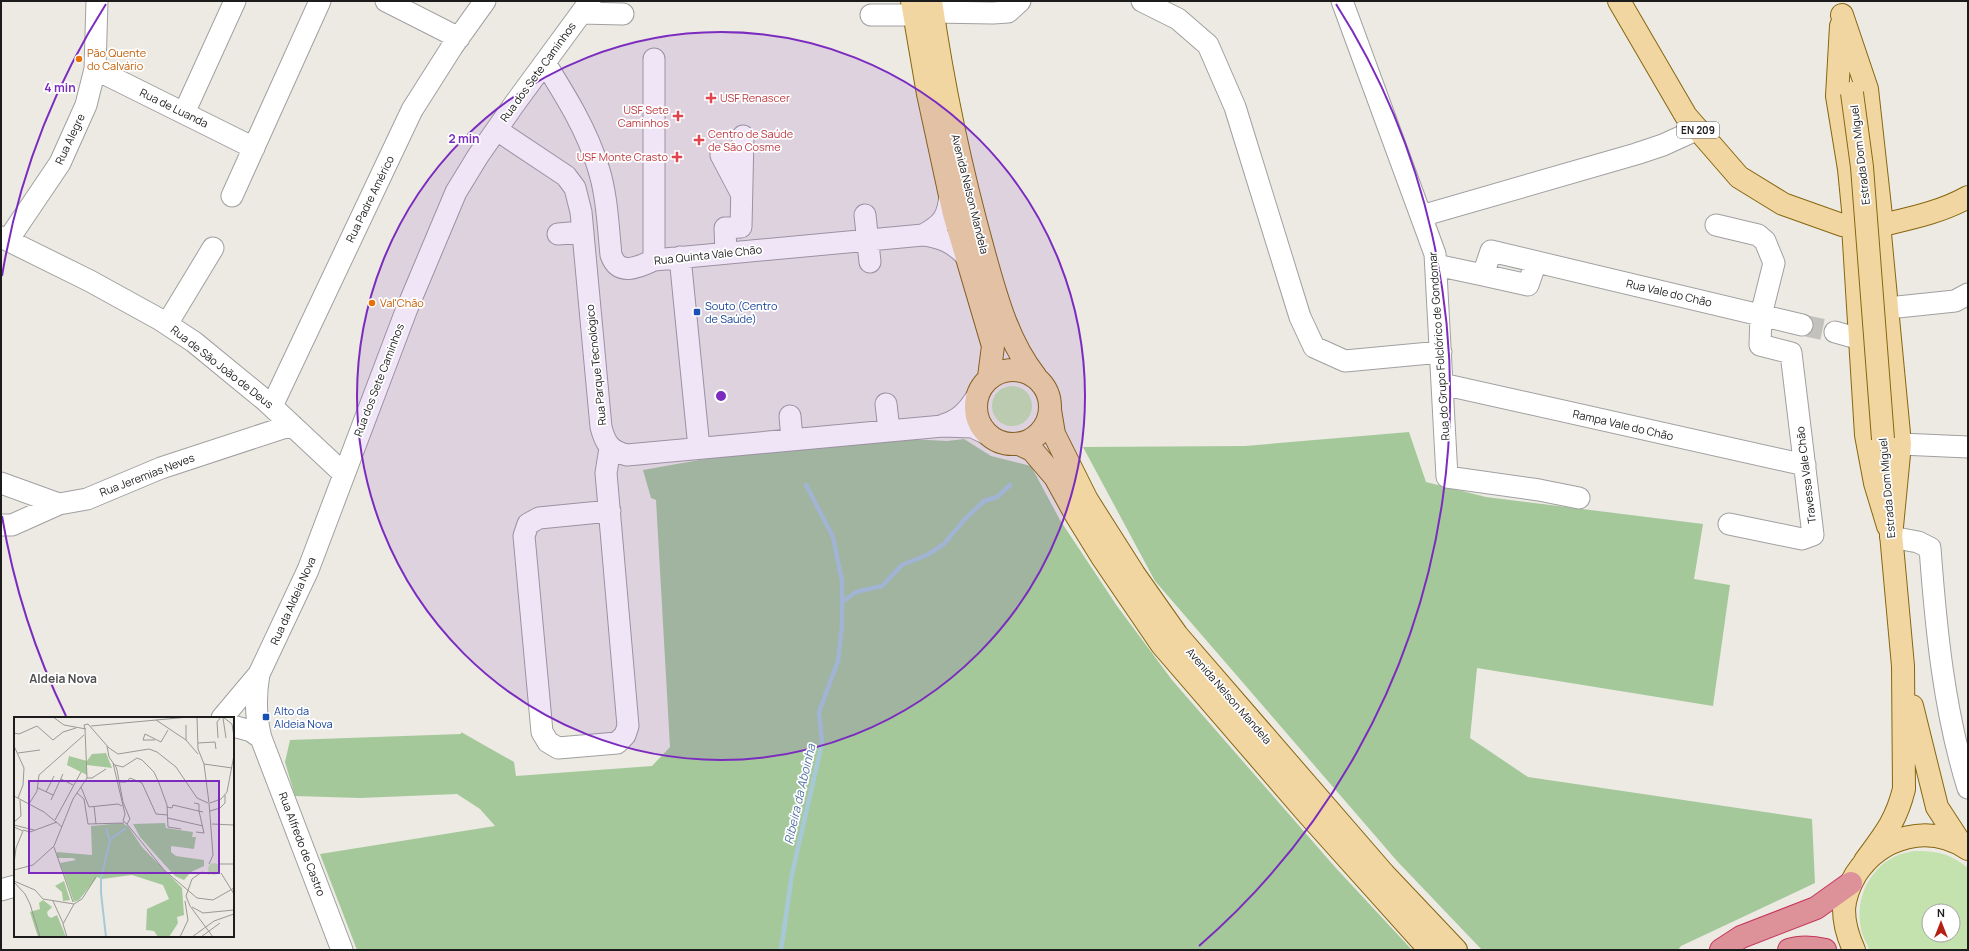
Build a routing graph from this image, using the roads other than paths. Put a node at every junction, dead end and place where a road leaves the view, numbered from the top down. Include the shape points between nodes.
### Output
1 (97, 1) edge
2 (235, 1) edge
3 (320, 1) edge
4 (386, 1) edge
5 (485, 1) edge
6 (1020, 1) edge
7 (1142, 1) edge
8 (1342, 1) edge
9 (1619, 1) edge
10 (586, 7) edge
11 (923, 7) edge
12 (1841, 8) edge
13 (623, 14) dead end
14 (871, 15) dead end
15 (459, 38) junction
16 (654, 59) dead end
17 (545, 63) junction
18 (95, 69) junction
19 (184, 113) junction
20 (1698, 129) junction
21 (497, 130) junction
22 (743, 136) dead end
23 (254, 148) junction
24 (721, 155) dead end
25 (742, 193) junction
26 (950, 195) junction
27 (232, 196) dead end
28 (1968, 197) edge
29 (865, 215) dead end
30 (1421, 216) junction
31 (1716, 225) dead end
32 (1854, 226) junction
33 (1881, 226) junction
34 (583, 232) junction
35 (558, 234) dead end
36 (923, 235) junction
37 (5, 239) edge
38 (868, 240) junction
39 (213, 248) dead end
40 (726, 253) junction
41 (966, 256) junction
42 (680, 257) junction
43 (654, 260) junction
44 (870, 262) dead end
45 (1436, 265) junction
46 (1968, 294) edge
47 (1886, 309) junction
48 (1858, 311) junction
49 (1761, 315) junction
50 (167, 324) junction
51 (1799, 324) joint
52 (1835, 332) tunnel mouth
53 (1860, 339) junction
54 (1440, 352) junction
55 (1791, 353) junction
56 (989, 377) junction
57 (1036, 378) junction
58 (1442, 384) junction
59 (976, 398) junction
60 (886, 404) dead end
61 (272, 406) junction
62 (1050, 410) junction
63 (790, 416) dead end
64 (292, 425) junction
65 (942, 426) junction
66 (889, 430) junction
67 (985, 433) junction
68 (792, 439) junction
69 (1891, 442) junction
70 (1019, 444) junction
71 (1968, 447) edge
72 (610, 448) junction
73 (699, 448) junction
74 (1805, 465) junction
75 (344, 474) junction
76 (1, 483) edge
77 (1579, 498) dead end
78 (59, 504) junction
79 (610, 511) junction
80 (1729, 524) dead end
81 (1, 525) edge
82 (1891, 537) junction
83 (1902, 666) junction
84 (259, 674) junction
85 (223, 717) edge
86 (234, 726) edge
87 (261, 738) junction
88 (1968, 788) edge
89 (1964, 847) edge
90 (1865, 861) junction
91 (1851, 883) junction
92 (14, 886) edge
93 (1, 890) edge
94 (342, 950) edge
95 (1430, 950) edge
96 (1456, 950) edge
97 (1721, 950) edge
98 (1789, 950) edge
99 (1826, 950) edge
100 (1854, 950) edge

1 - 18 street, Rua Alegre
2 - 19 street
3 - 23 street
4 - 15 street
5 - 15 street, Rua Padre Américo
6 - 11 street via 1008,12 993,13
7 - 54 street via 1178,19 1208,45 1235,107 1300,316 1314,347 1346,360
8 - 30 street, Rua do Grupo Folclórico de Gondomar
9 - 20 main road, EN 209 via 1686,116
10 - 13 street
10 - 17 street, Rua dos Sete Caminhos
11 - 14 street
11 - 26 main road, Avenida Nelson Mandela via 928,94
11 - 57 main road, Avenida Nelson Mandela via 939,56 962,166 993,284 1017,350
12 - 32 main road via 1837,96 1849,169
12 - 33 main road via 1867,89
12 - 69 main road, Estrada Dom Miguel, bridge via 1864,190
15 - 61 street, Rua Padre Américo via 412,110
16 - 43 street
17 - 21 street, Rua dos Sete Caminhos
17 - 43 street, Rua Quinta Vale Chão via 588,139 598,167 604,190 614,263 622,268 636,268
18 - 19 street, Rua de Luanda
18 - 37 street, Rua Alegre via 86,105 60,163
19 - 23 street, Rua de Luanda
20 - 30 street via 1636,154
20 - 32 main road, EN 209 via 1739,177 1783,204 1830,222
21 - 34 street, Rua Parque Tecnológico via 566,176 575,188 582,212
21 - 75 street, Rua dos Sete Caminhos via 456,192 406,311
22 - 25 street
23 - 27 street
24 - 25 street
25 - 40 street via 741,227 724,228
26 - 36 street, Rua Quinta Vale Chão via 945,217 938,227
26 - 41 main road, Avenida Nelson Mandela
28 - 33 main road, EN 209 via 1930,213
29 - 38 street
30 - 45 street, Rua do Grupo Folclórico de Gondomar via 1435,254
31 - 49 street via 1758,235 1765,241 1774,263
32 - 33 main road, EN 209 via 1859,238 1868,241 1877,238
32 - 48 main road
33 - 47 main road
34 - 35 street
34 - 72 street, Rua Parque Tecnológico via 601,427 604,440
36 - 38 street, Rua Quinta Vale Chão
36 - 41 street, Rua Quinta Vale Chão via 936,236 950,242
37 - 50 street, Rua de São João de Deus via 90,281
38 - 40 street, Rua Quinta Vale Chão
38 - 44 street
39 - 50 street
40 - 42 street, Rua Quinta Vale Chão
41 - 56 main road, Avenida Nelson Mandela via 993,346
42 - 43 street, Rua Quinta Vale Chão
42 - 73 street
45 - 49 street, Rua Vale do Chão via 1483,275 1491,251
45 - 54 street, Rua do Grupo Folclórico de Gondomar
46 - 47 street via 1955,301
47 - 48 street
47 - 69 main road
48 - 53 main road
49 - 51 street, Rua Vale do Chão
49 - 55 street via 1760,345
50 - 61 street, Rua de São João de Deus via 194,342
51 - 55 street, Travessa Vale Chão
52 - 53 street
53 - 82 main road via 1866,435 1875,483
54 - 58 street, Rua do Grupo Folclórico de Gondomar
55 - 74 street, Travessa Vale Chão
56 - 57 main road via 1000,371 1013,369 1025,371
56 - 59 main road via 981,386
57 - 62 main road via 1049,398
58 - 74 street, Rampa Vale do Chão
58 - 77 street, Rua do Grupo Folclórico de Gondomar via 1447,477
59 - 65 street via 963,416
59 - 67 main road via 978,422
60 - 66 street
61 - 64 street, Rua de São João de Deus
62 - 70 main road via 1047,422 1040,432 1031,440
62 - 96 main road, Avenida Nelson Mandela via 1054,434 1088,500 1173,630 1384,874
63 - 68 street
64 - 75 street, Rua de São João de Deus
64 - 78 street, Rua Jeremias Neves via 161,468 87,499
65 - 66 street
65 - 67 street via 973,427
66 - 68 street
67 - 70 main road via 1007,444
68 - 73 street
69 - 71 street
69 - 82 main road, Estrada Dom Miguel
70 - 95 main road, Avenida Nelson Mandela via 1032,450 1055,477 1102,557 1162,645
72 - 73 street via 627,455
72 - 79 street via 606,473
74 - 80 street, Travessa Vale Chão via 1813,535 1802,539
75 - 84 street, Rua da Aldeia Nova via 308,570
76 - 78 street
78 - 81 street, Rua Jeremias Neves via 12,525
79 - 79 street via 539,518 528,524 524,536 542,732 548,742 558,748 617,742 625,735 628,726
82 - 83 main road, Estrada Dom Miguel
82 - 88 street via 1918,542 1930,548 1941,667 1960,762
83 - 89 main road, Estrada Dom Miguel via 1937,807
83 - 90 main road, Estrada Dom Miguel via 1904,788 1892,824
84 - 85 street, Rua da Aldeia Nova
84 - 87 street, Rua Alfredo de Castro via 255,698 256,721
86 - 87 street via 251,731
87 - 94 street, Rua Alfredo de Castro
89 - 90 main road via 1936,836 1910,836 1886,845
90 - 91 main road, Estrada Dom Miguel
91 - 97 highway via 1816,908 1741,936
91 - 100 main road, Estrada Dom Miguel via 1844,908 1847,934
92 - 93 street
98 - 99 highway via 1814,947

